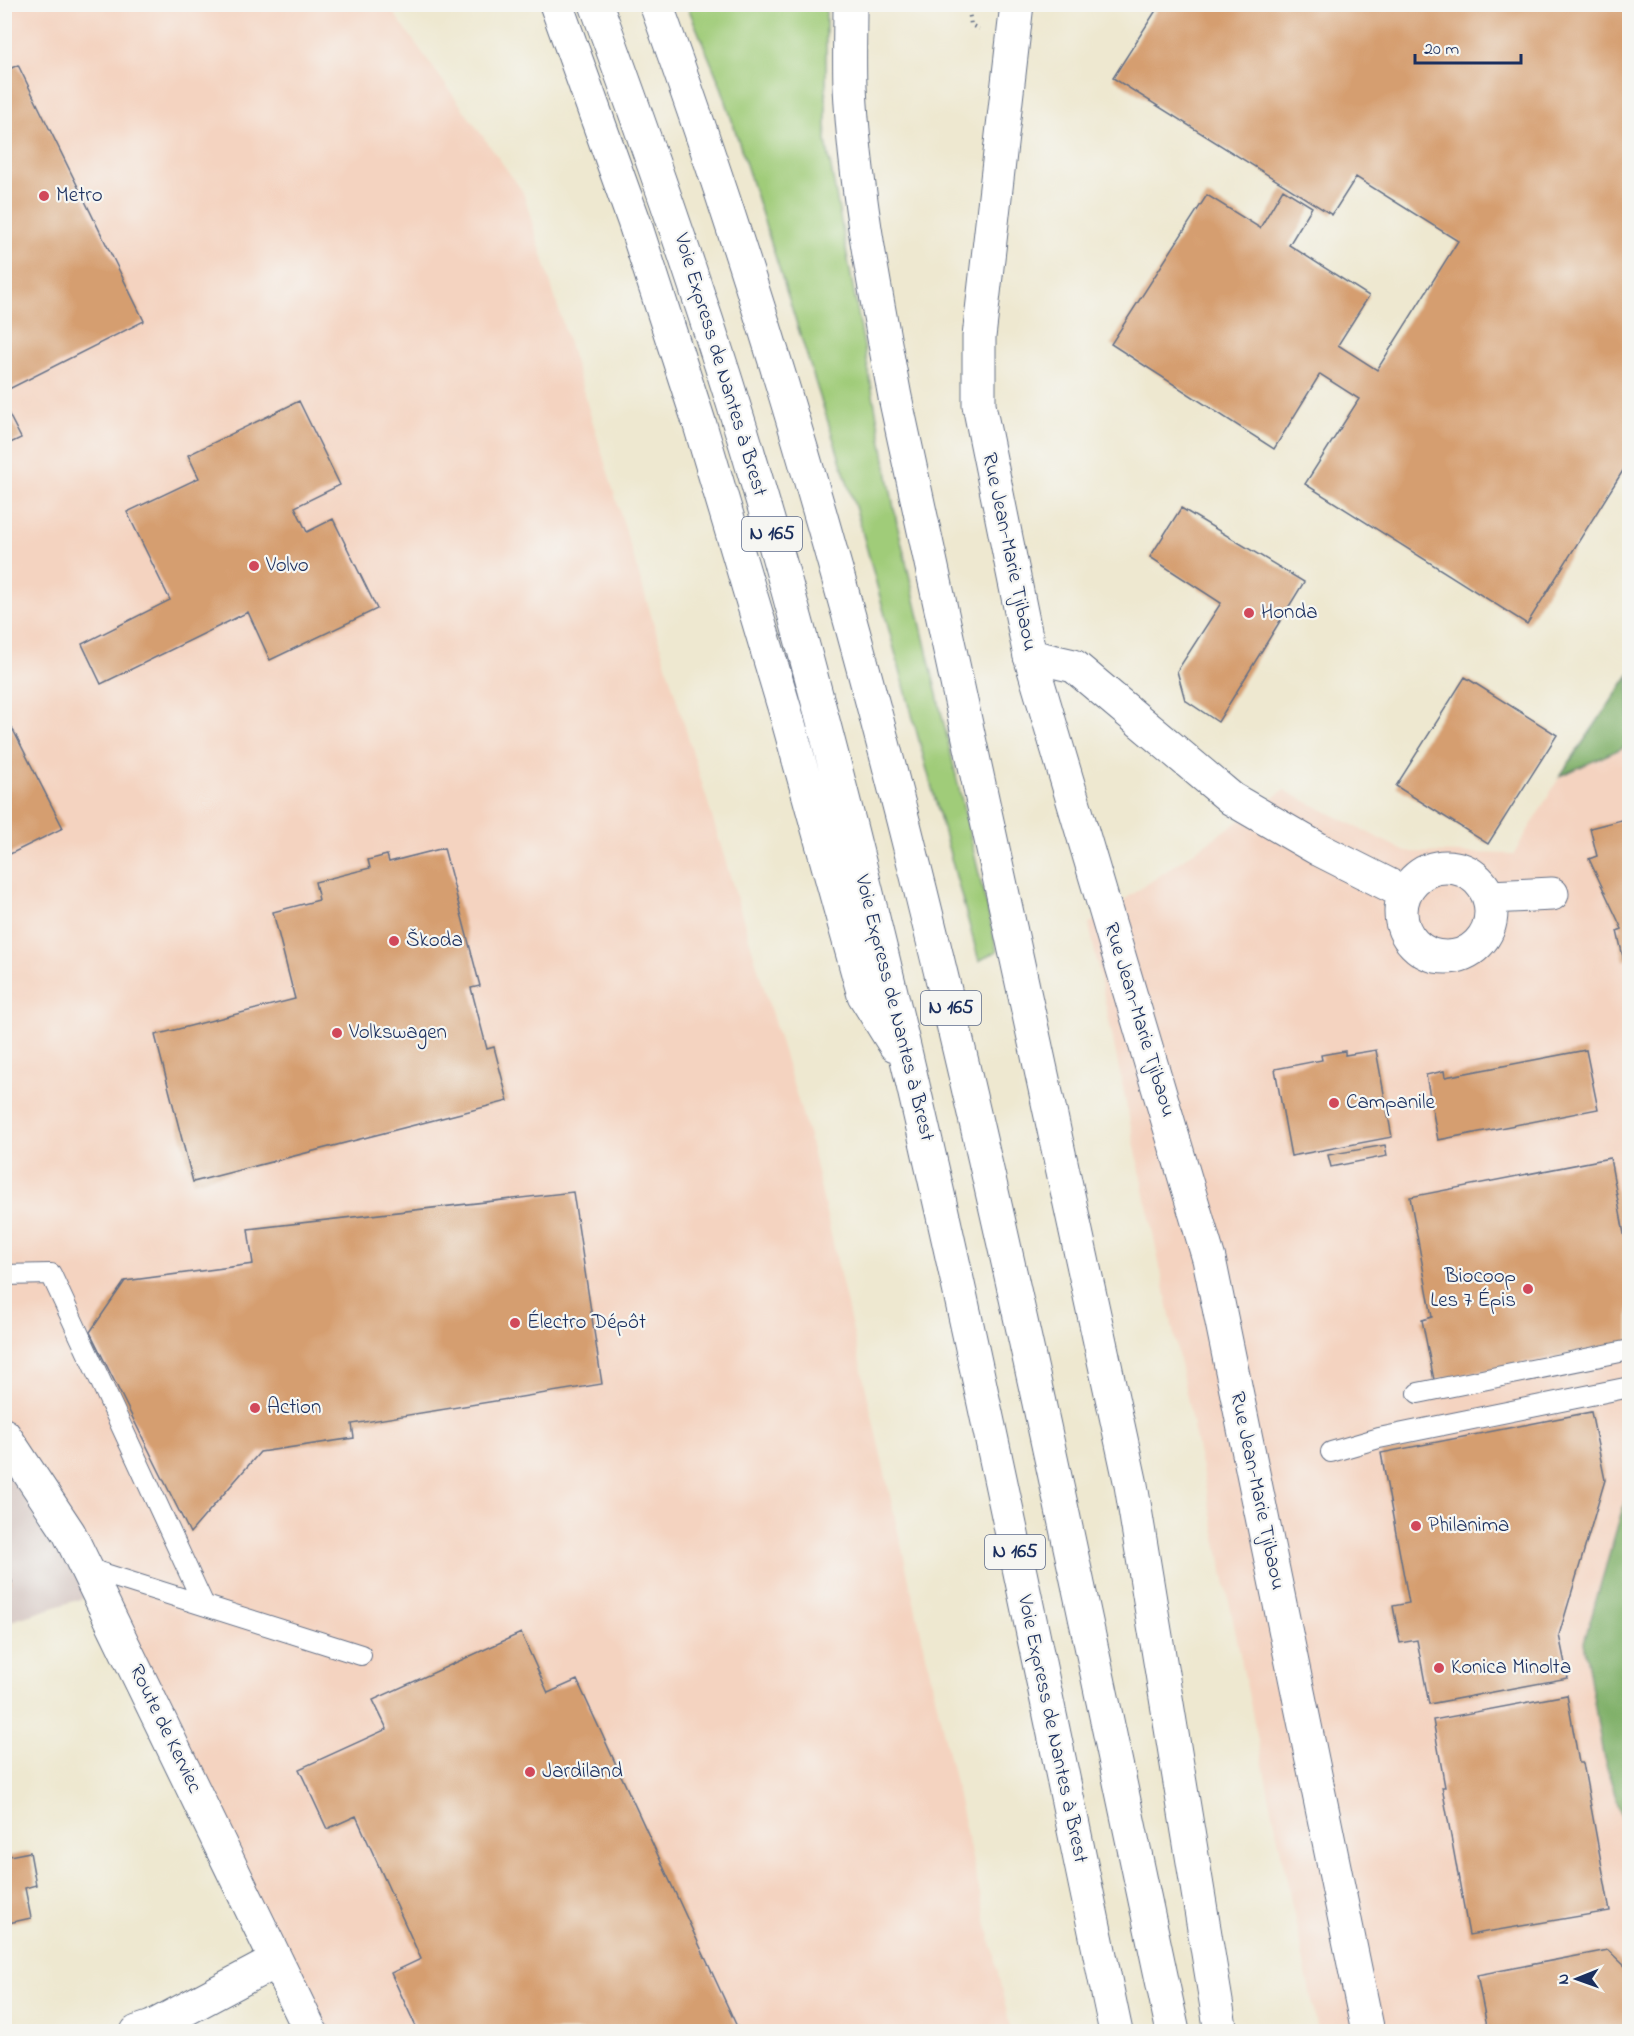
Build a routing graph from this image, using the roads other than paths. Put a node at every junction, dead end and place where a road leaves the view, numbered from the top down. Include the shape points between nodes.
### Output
1 (556, 4) edge
2 (596, 4) edge
3 (656, 4) edge
4 (850, 4) edge
5 (1017, 4) edge
6 (1030, 656) junction
7 (1405, 893) junction
8 (1552, 894) dead end
9 (1490, 897) junction
10 (912, 1074) junction
11 (4, 1275) edge
12 (1629, 1350) edge
13 (1629, 1387) edge
14 (1418, 1393) dead end
15 (5, 1440) edge
16 (1331, 1452) dead end
17 (86, 1568) junction
18 (204, 1605) junction
19 (361, 1655) dead end
20 (276, 1960) junction
21 (137, 2031) edge
22 (311, 2031) edge
23 (1116, 2031) edge
24 (1173, 2031) edge
25 (1221, 2031) edge
26 (1368, 2031) edge

1 - 10 main road, N 165 via 634,221 700,425 789,721 864,995
2 - 10 main road, Voie Express de Nantes à Brest / N 165 via 672,213 772,533
3 - 24 main road, N 165 via 774,360 890,762 1018,1302
4 - 25 main road via 850,88 876,295 1131,1485
5 - 6 main road, Rue Jean-Marie Tjibaou via 979,337 979,405
6 - 7 main road via 1074,666 1232,799
6 - 26 main road, Rue Jean-Marie Tjibaou via 1209,1259
7 - 9 main road via 1414,880 1441,867 1471,874
7 - 9 main road via 1402,922 1407,936 1416,947 1443,958 1472,951 1482,941 1490,928
8 - 9 main road
10 - 23 main road, Voie Express de Nantes à Brest / N 165
11 - 18 lane via 51,1274
12 - 14 lane
13 - 16 lane via 1379,1438
15 - 17 main road, Route de Kerviec via 69,1533
17 - 18 lane
17 - 20 main road, Route de Kerviec
18 - 19 lane
20 - 21 main road via 152,2027
20 - 22 main road, Route de Kerviec

